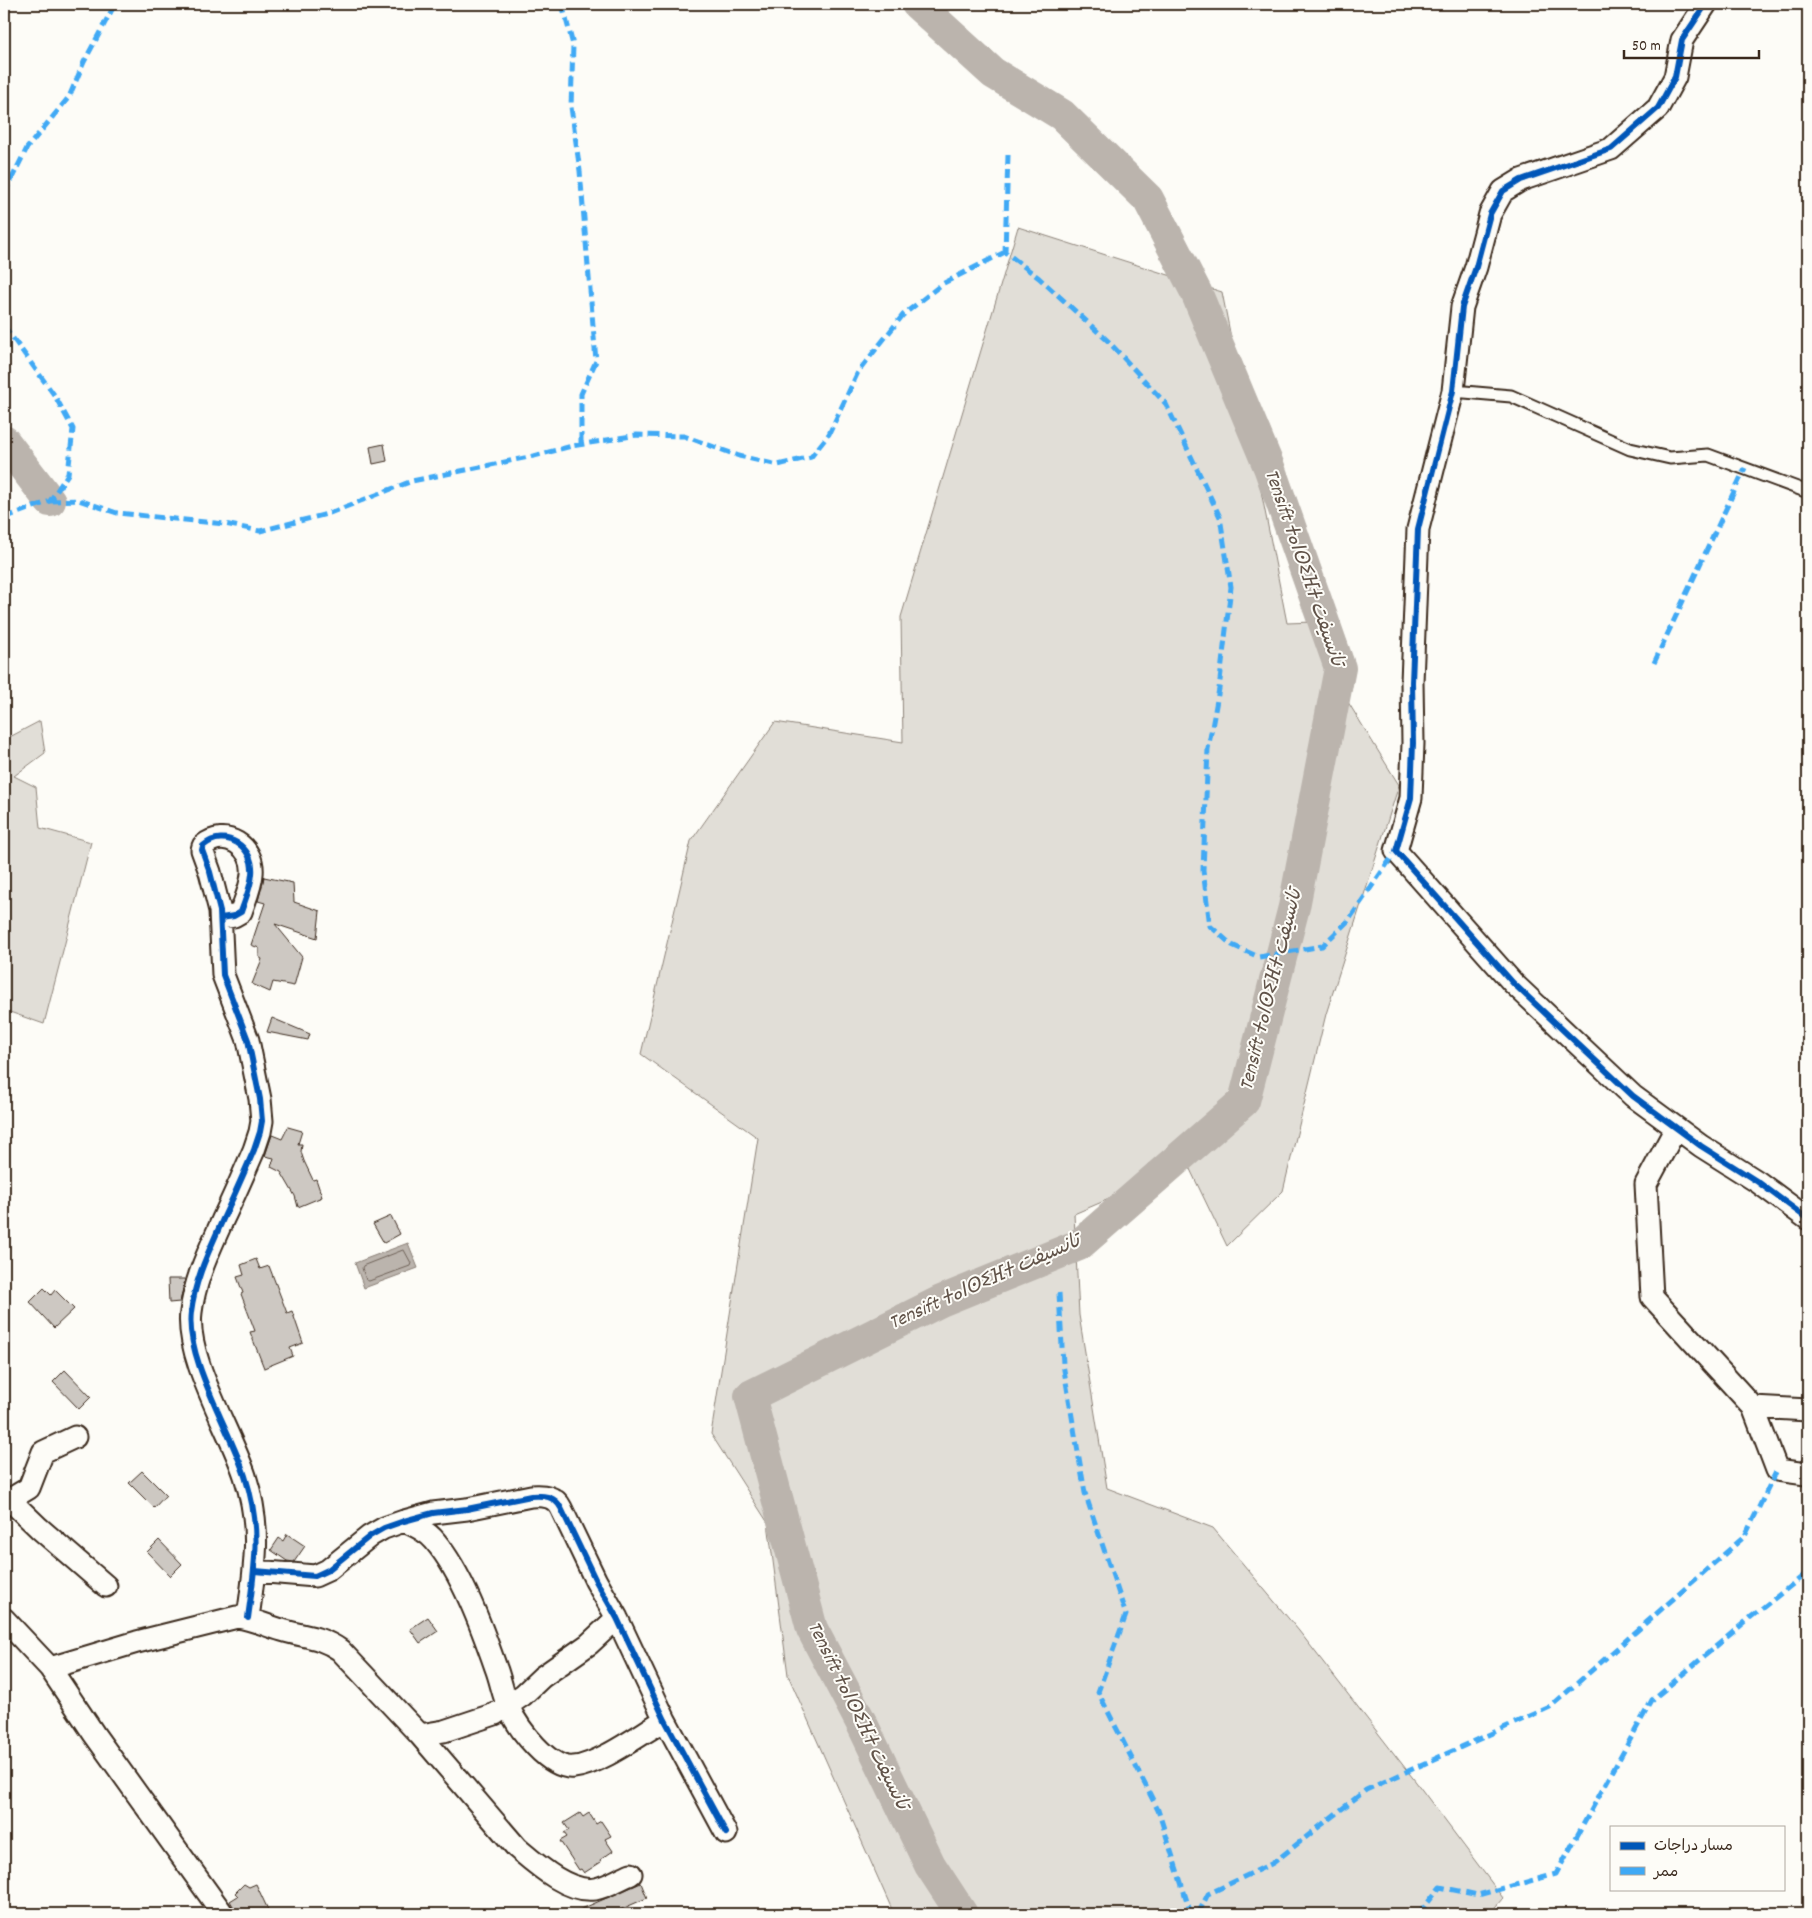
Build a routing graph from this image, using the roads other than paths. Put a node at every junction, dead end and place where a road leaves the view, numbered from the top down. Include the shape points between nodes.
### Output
1 (1706, 4) edge
2 (1453, 390) junction
3 (1808, 492) edge
4 (220, 918) dead end
5 (1676, 1128) junction
6 (1808, 1219) edge
7 (1753, 1407) junction
8 (1808, 1410) edge
9 (75, 1438) dead end
10 (1808, 1470) edge
11 (5, 1503) edge
12 (404, 1521) junction
13 (254, 1571) junction
14 (106, 1586) dead end
15 (248, 1618) junction
16 (617, 1618) junction
17 (4, 1619) edge
18 (50, 1668) junction
19 (508, 1706) junction
20 (665, 1720) junction
21 (420, 1735) junction
22 (726, 1833) dead end
23 (630, 1874) dead end
24 (223, 1914) edge

1 - 2 street via 1682,40 1675,77 1658,108 1611,148 1521,180 1503,191 1490,214 1462,307
2 - 3 lane via 1512,396 1630,449 1670,458 1708,454
2 - 5 street via 1418,529 1410,798 1396,851 1534,1004 1633,1096
4 - 13 street via 223,975 248,1040 262,1120 250,1158 202,1265 190,1313 191,1335 207,1385 246,1478 256,1519
5 - 6 street
5 - 7 street via 1646,1184 1652,1297
7 - 8 street
7 - 10 street via 1778,1470 1806,1474
9 - 11 street via 44,1452 29,1488
11 - 14 street via 13,1503
12 - 13 street via 375,1532 319,1575
12 - 16 street via 531,1496 553,1498 559,1503
12 - 19 street via 434,1540 459,1577
13 - 15 street
15 - 18 street via 237,1617 213,1623
15 - 21 street via 330,1643
16 - 19 street via 589,1644
16 - 20 street
17 - 18 street
18 - 24 street
19 - 20 street via 538,1748 566,1767 576,1767 599,1758
19 - 21 street via 488,1718
20 - 22 street
21 - 23 street via 517,1848 559,1879 576,1888 594,1889

